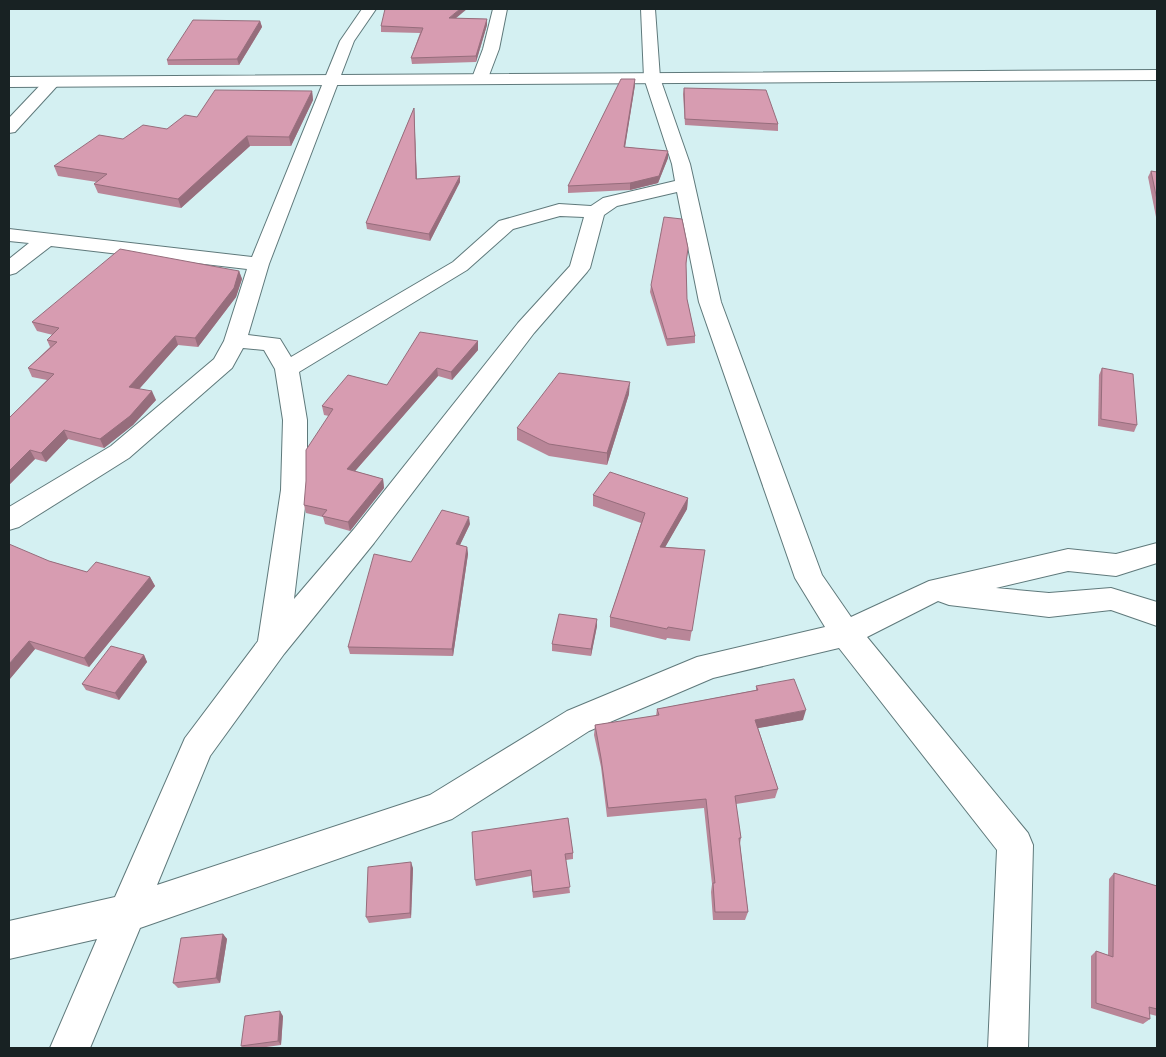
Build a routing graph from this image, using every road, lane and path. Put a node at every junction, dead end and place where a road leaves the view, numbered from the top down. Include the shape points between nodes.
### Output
1 (369, 9) edge
2 (500, 9) edge
3 (648, 9) edge
4 (1157, 75) edge
5 (480, 78) junction
6 (652, 78) junction
7 (334, 79) junction
8 (9, 82) edge
9 (52, 82) junction
10 (9, 128) edge
11 (686, 184) junction
12 (595, 212) junction
13 (9, 235) edge
14 (45, 241) junction
15 (260, 264) junction
16 (9, 269) edge
17 (235, 341) junction
18 (286, 369) junction
19 (9, 520) edge
20 (1157, 553) edge
21 (929, 592) junction
22 (1157, 614) edge
23 (846, 634) junction
24 (272, 645) junction
25 (128, 913) junction
26 (9, 940) edge
27 (70, 1048) edge
28 (1008, 1048) edge

1 - 7 street via 348,42
2 - 5 street
3 - 6 street
4 - 6 street
5 - 6 street
5 - 7 street
6 - 11 street
7 - 9 street
7 - 15 street
8 - 9 street
9 - 10 street
11 - 12 street via 610,202
11 - 23 street via 710,302 809,578
12 - 18 street via 559,210 506,225 460,266
12 - 24 street via 580,268 526,328 364,536
13 - 14 street
14 - 15 street
14 - 16 street
15 - 17 street
17 - 18 street via 272,344
17 - 19 street via 224,363 120,452
18 - 24 street via 295,420 294,490
20 - 21 street via 1116,565 1068,560
21 - 22 street via 1048,605 1111,599
21 - 23 street
23 - 25 street via 708,666 578,721 440,808
23 - 28 street via 1015,845
24 - 25 street via 197,748
25 - 26 street
25 - 27 street

